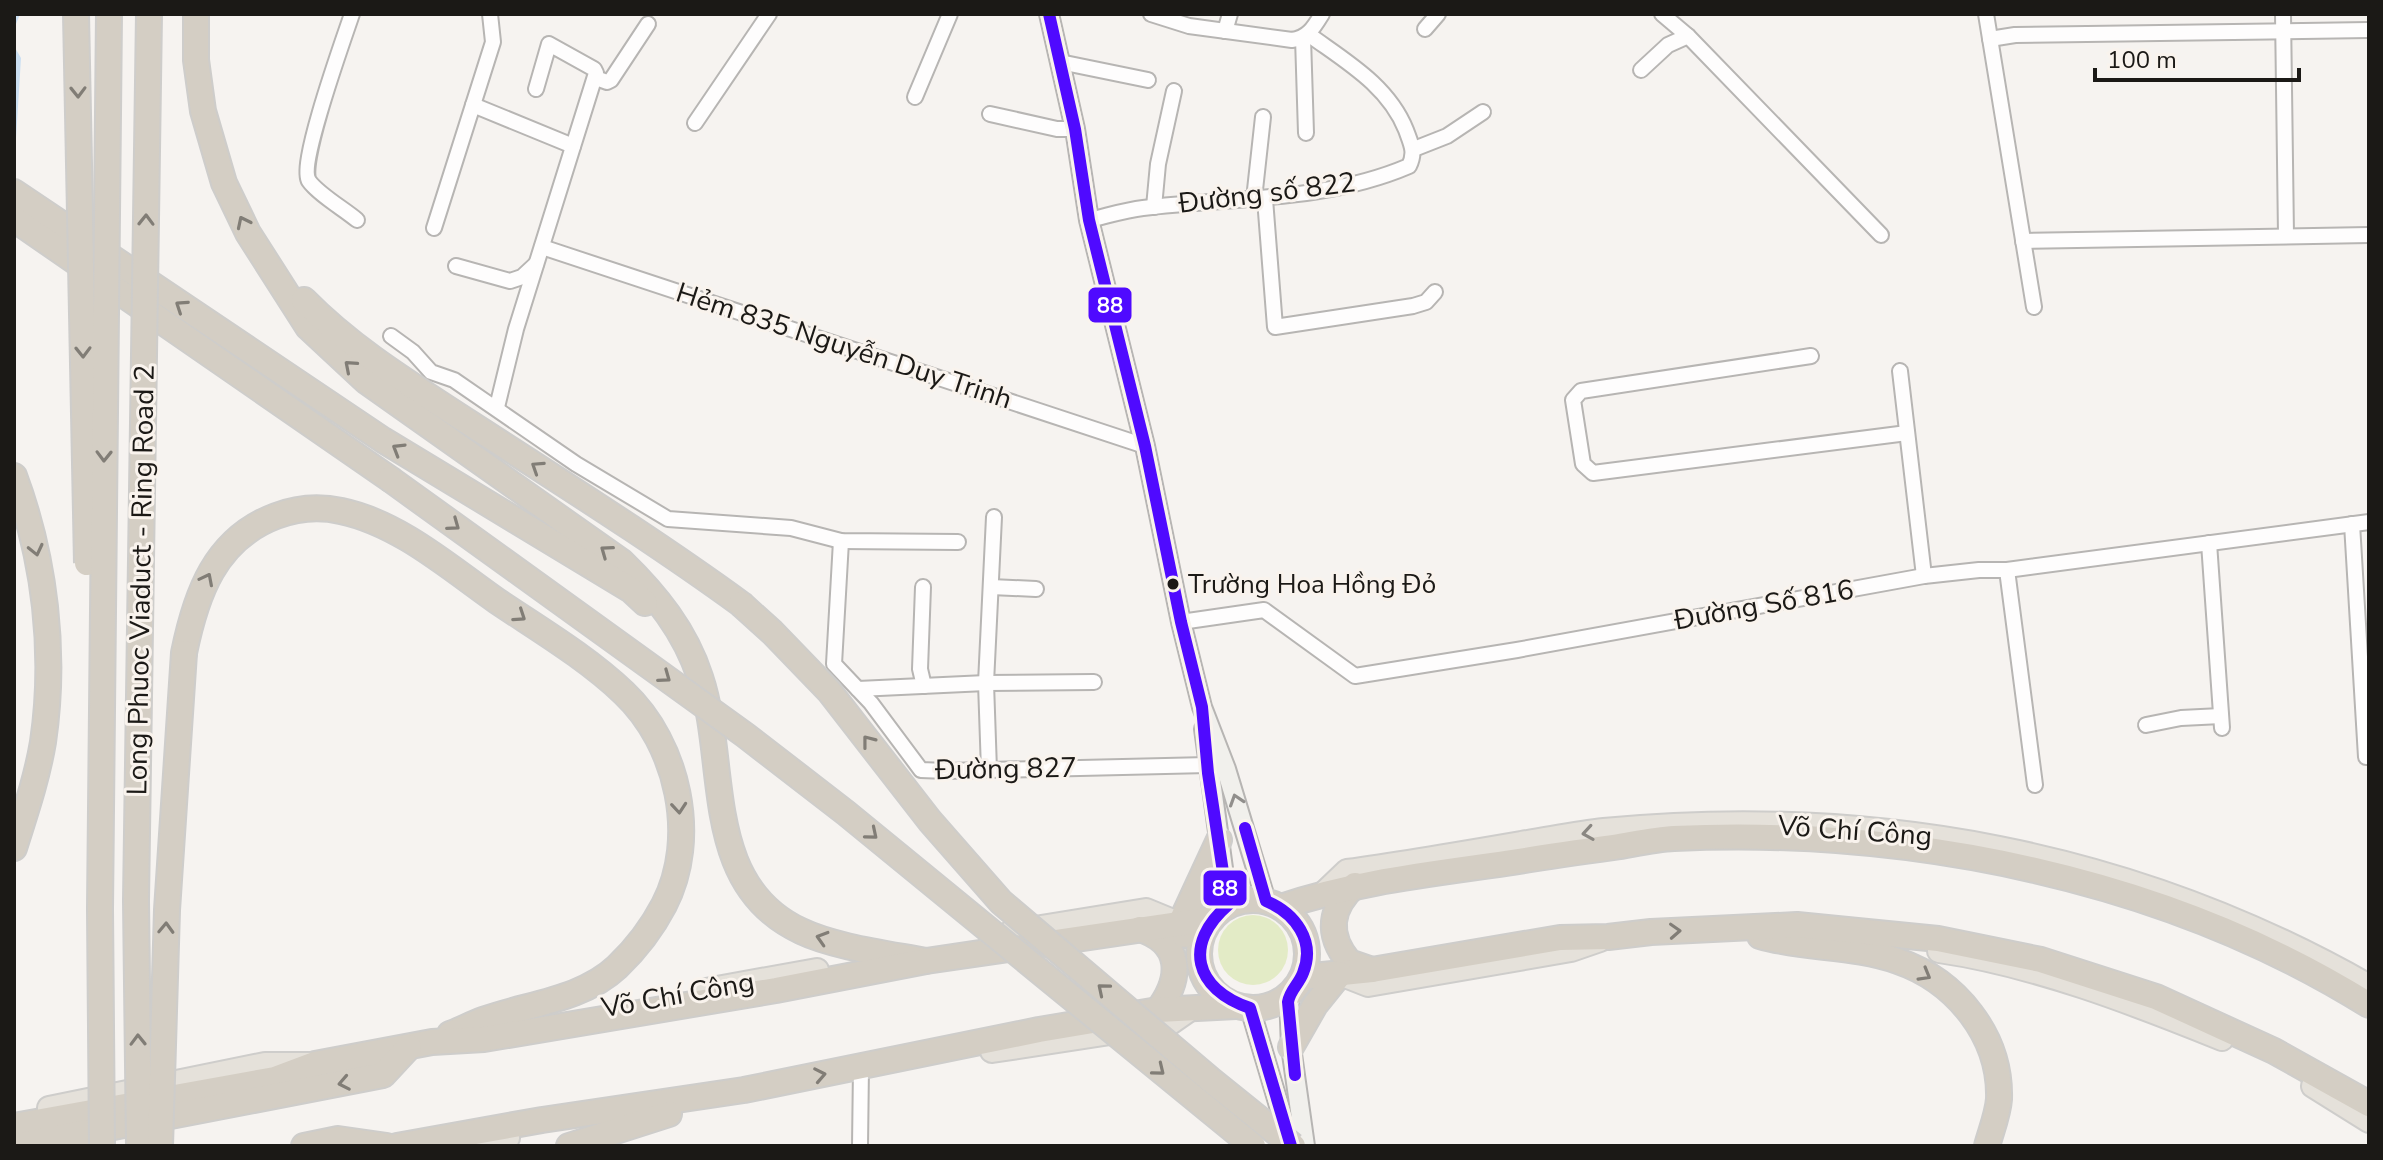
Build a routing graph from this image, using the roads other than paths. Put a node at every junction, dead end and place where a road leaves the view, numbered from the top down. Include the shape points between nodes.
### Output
1 (76, 14) edge
2 (109, 14) edge
3 (149, 14) edge
4 (196, 14) edge
5 (352, 14) edge
6 (490, 14) edge
7 (769, 14) edge
8 (950, 14) edge
9 (1049, 14) edge
10 (1151, 14) edge
11 (1230, 14) edge
12 (1322, 14) edge
13 (1438, 14) edge
14 (1662, 14) edge
15 (1986, 14) edge
16 (2283, 14) edge
17 (648, 24) dead end
18 (1425, 29) dead end
19 (2369, 30) edge
20 (1225, 31) junction
21 (2284, 32) junction
22 (1305, 36) junction
23 (1688, 36) junction
24 (1990, 39) junction
25 (1060, 62) junction
26 (1641, 70) dead end
27 (596, 78) junction
28 (1148, 80) dead end
29 (536, 89) dead end
30 (1174, 91) dead end
31 (915, 97) dead end
32 (473, 105) junction
33 (1483, 112) dead end
34 (990, 114) dead end
35 (1263, 117) dead end
36 (695, 123) dead end
37 (1075, 129) junction
38 (1306, 133) dead end
39 (573, 146) junction
40 (1414, 149) junction
41 (14, 192) edge
42 (1259, 199) junction
43 (1154, 207) junction
44 (14, 219) edge
45 (357, 220) dead end
46 (1089, 220) junction
47 (434, 228) dead end
48 (1881, 235) dead end
49 (2286, 235) junction
50 (2369, 235) edge
51 (2023, 241) junction
52 (542, 247) junction
53 (536, 263) junction
54 (456, 266) dead end
55 (285, 288) junction
56 (1435, 292) dead end
57 (2034, 307) dead end
58 (391, 336) dead end
59 (1811, 356) dead end
60 (1900, 371) dead end
61 (497, 407) junction
62 (1907, 433) junction
63 (1145, 446) junction
64 (14, 476) edge
65 (994, 517) dead end
66 (2369, 522) edge
67 (2352, 524) junction
68 (841, 541) junction
69 (958, 542) dead end
70 (2209, 543) junction
71 (2007, 570) junction
72 (1924, 576) junction
73 (923, 587) dead end
74 (991, 587) junction
75 (1036, 589) dead end
76 (1181, 622) junction
77 (701, 679) junction
78 (1094, 682) dead end
79 (986, 683) junction
80 (924, 686) junction
81 (858, 689) junction
82 (1202, 707) junction
83 (2146, 725) dead end
84 (2366, 757) dead end
85 (1208, 765) junction
86 (989, 770) junction
87 (2035, 785) dead end
88 (1722, 831) junction
89 (1219, 840) junction
90 (14, 848) edge
91 (1355, 885) junction
92 (1325, 892) junction
93 (1274, 904) junction
94 (100, 909) junction
95 (1220, 912) junction
96 (1180, 924) junction
97 (1140, 929) junction
98 (1743, 929) junction
99 (1608, 937) junction
100 (979, 954) junction
101 (926, 961) junction
102 (1372, 970) junction
103 (1340, 974) junction
104 (1296, 986) junction
105 (2367, 994) edge
106 (1243, 1007) junction
107 (1192, 1008) junction
108 (1158, 1010) junction
109 (420, 1045) junction
110 (1291, 1047) junction
111 (940, 1049) junction
112 (315, 1064) junction
113 (861, 1067) junction
114 (744, 1090) junction
115 (2369, 1104) edge
116 (602, 1112) junction
117 (14, 1114) edge
118 (2369, 1121) edge
119 (14, 1126) edge
120 (1295, 1144) edge
121 (15, 1146) edge
122 (102, 1146) edge
123 (139, 1146) edge
124 (160, 1146) edge
125 (304, 1146) edge
126 (387, 1146) edge
127 (397, 1146) edge
128 (466, 1146) edge
129 (569, 1146) edge
130 (860, 1146) edge
131 (1232, 1146) edge
132 (1253, 1146) edge
133 (1987, 1146) edge

1 -> 94 highway, bridge
2 -> 94 highway, Long Phuoc Viaduct - Ring Road 2, bridge
123 -> 3 highway, Long Phuoc Viaduct - Ring Road 2, bridge via 136,901
55 -> 4 highway via 248,233 224,183 203,111
5 - 45 street via 305,168 309,182
6 - 32 street via 493,42
7 - 36 street
8 - 31 street
9 - 25 main road
10 - 20 street
11 - 20 street
12 - 22 street
13 - 18 street
14 - 23 street
15 - 24 street
16 - 21 street
17 - 27 street via 611,80
19 - 21 street
20 - 22 street
21 - 24 street
21 - 49 street
22 - 38 street
22 - 40 street via 1377,85 1400,116
23 - 26 street via 1668,45
23 - 48 street
24 - 51 street
25 - 28 street
25 - 37 main road
27 - 29 street via 594,69 549,44
27 - 39 street
30 - 43 street
32 - 39 street
32 - 47 street
33 - 40 street via 1447,136
34 - 37 street
35 - 42 street
37 - 46 main road
39 - 52 street
40 - 42 street, Đường số 822 via 1409,166 1390,174
77 -> 41 highway via 677,640 631,590 383,440
42 - 43 street, Đường số 822
42 - 56 street via 1275,327 1413,306
43 - 46 street, Đường số 822
44 -> 132 highway, bridge via 390,479 745,735
46 - 63 main road
49 - 50 street
49 - 51 street
51 - 57 street
52 - 53 street
52 - 63 street, Hẻm 835 Nguyễn Duy Trinh
53 - 54 street via 510,281
53 - 61 street
77 -> 55 highway via 683,636 651,589 622,562 366,381 318,338
120 -> 55 highway, bridge via 1212,1081 1001,902 829,691 741,604 383,366
58 - 61 street via 431,372
59 - 62 street via 1581,391 1573,400 1583,464 1593,473
60 - 62 street
61 - 68 street via 576,464 668,519 791,528
62 - 72 street
63 - 76 main road
64 -> 90 highway via 37,553 48,670 43,741
65 - 74 street
66 - 67 street, Đường Số 816
67 - 70 street, Đường Số 816
67 - 84 street
68 - 69 street
68 - 81 street, Đường 827 via 834,664
70 - 71 street, Đường Số 816
70 - 83 street via 2222,722 2181,718
71 - 72 street, Đường Số 816
71 - 87 street
72 - 76 street, Đường Số 816 via 1355,676 1264,610
73 - 80 street
74 - 75 street
74 - 79 street
76 - 82 main road
101 -> 77 highway via 801,931 774,914 752,890 725,831
78 - 79 street
79 - 80 street
79 - 86 street
80 - 81 street
81 - 86 street, Đường 827 via 921,770
82 - 85 main road
93 -> 82 main road
85 - 86 street, Đường 827
85 - 89 main road
88 - 91 highway, Võ Chí Công
88 -> 92 main road, Võ Chí Công via 1657,826 1601,831 1347,871
88 - 105 highway, Võ Chí Công via 1887,843 2089,882 2244,939
89 - 95 main road
89 - 96 highway
91 - 92 highway, Võ Chí Công
91 - 102 highway via 1337,905 1333,924 1349,962
92 - 93 highway, Võ Chí Công
92 - 103 highway via 1320,936
93 - 95 highway via 1247,900
93 - 104 highway via 1300,926 1305,938 1307,964
94 - 122 highway, Long Phuoc Viaduct - Ring Road 2, bridge
95 - 96 highway, Võ Chí Công
95 - 106 highway via 1200,946 1200,961 1204,976 1223,999
96 - 97 highway, Võ Chí Công
96 - 100 main road, Võ Chí Công via 1146,910 1011,932
96 - 107 highway via 1192,964
97 - 100 highway, Võ Chí Công
97 - 108 highway via 1168,945 1174,963 1169,996
99 -> 98 highway
98 - 115 highway via 1824,927 1938,939 2041,960 2156,997 2274,1051
98 - 118 main road via 1944,952 2132,1003 2250,1050
98 -> 133 highway via 1779,942 1898,961 1930,977 1964,1004 1984,1033 1997,1067 1999,1102
99 - 102 highway via 1560,938
99 - 103 main road via 1571,950 1368,985
100 - 101 highway, Võ Chí Công
101 - 109 highway, Võ Chí Công via 484,1039
102 - 103 highway
103 - 104 highway
103 - 110 highway
104 - 106 highway via 1277,1003
104 - 110 main road
106 - 107 highway
106 - 120 main road
107 - 108 highway
107 - 111 main road via 1169,1024 979,1053
108 - 111 highway
109 - 112 highway, Võ Chí Công
109 -> 121 highway via 383,1075
124 -> 109 highway, bridge via 167,910 184,653 192,613 220,555 237,537 291,510 316,507 372,521 588,662 648,723 677,787 681,833 666,902 646,936 614,970 583,989
110 - 120 main road
111 - 113 highway
112 - 117 main road, Võ Chí Công via 265,1064
112 - 119 highway, Võ Chí Công via 275,1079
114 -> 113 highway
113 - 130 street
114 - 116 highway
114 - 129 highway
116 - 127 highway
116 - 128 main road via 567,1125
120 - 131 street
125 - 126 highway via 338,1139

